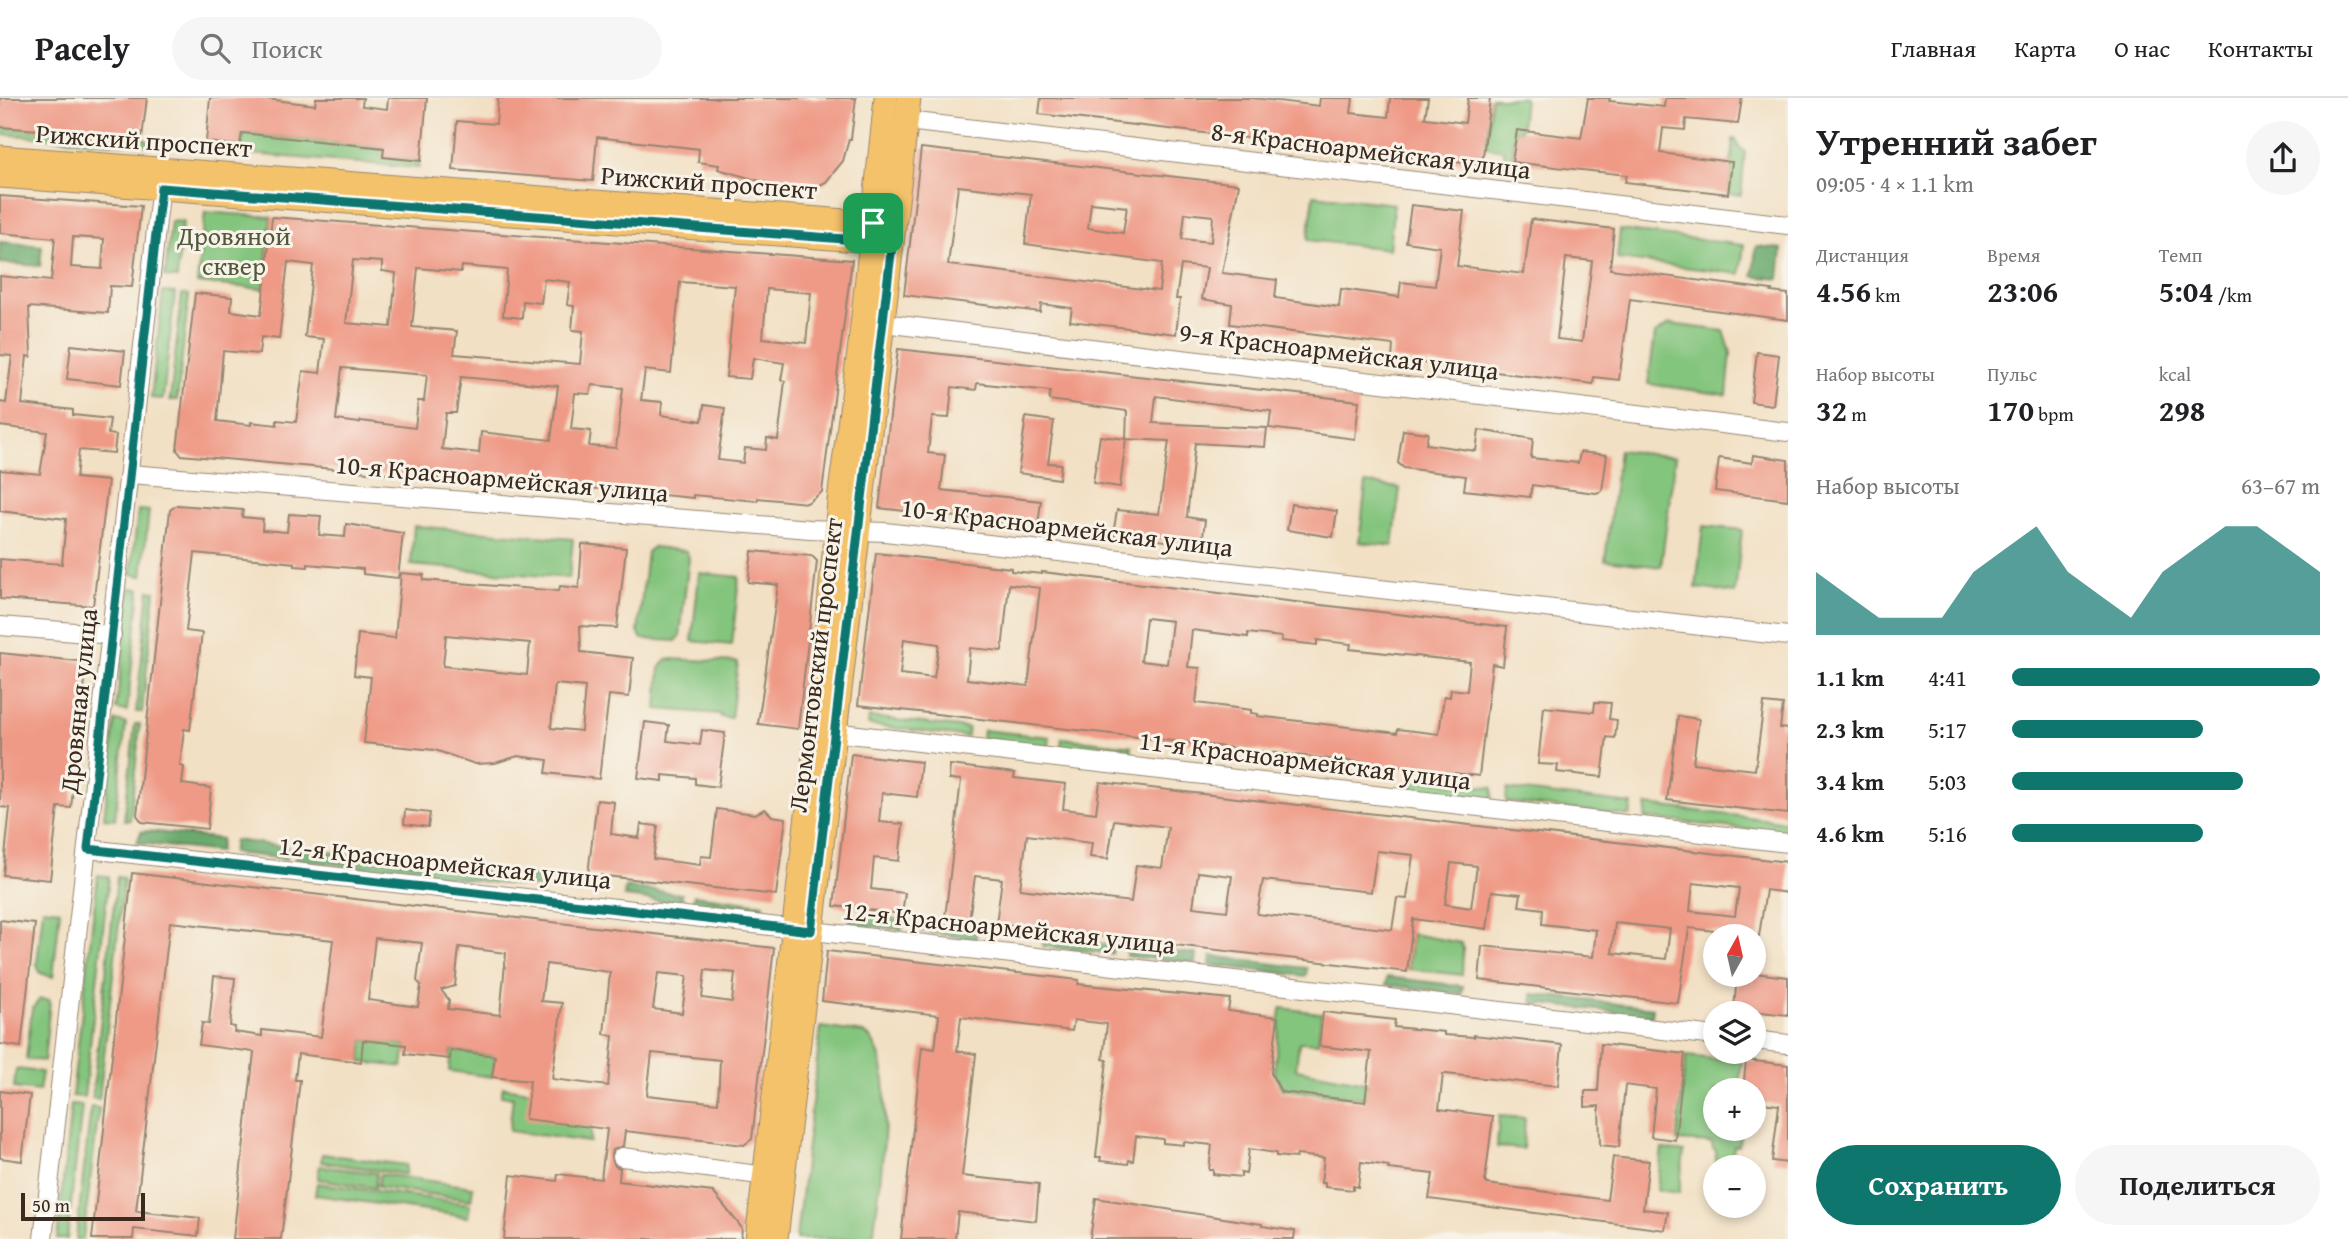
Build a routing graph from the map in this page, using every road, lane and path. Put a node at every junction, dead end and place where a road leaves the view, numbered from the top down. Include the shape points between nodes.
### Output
1 (886, 98) edge
2 (909, 98) edge
3 (907, 121) junction
4 (0, 158) edge
5 (0, 176) edge
6 (162, 179) junction
7 (1788, 225) edge
8 (879, 233) junction
9 (883, 323) junction
10 (1788, 432) edge
11 (130, 474) junction
12 (848, 530) junction
13 (0, 626) edge
14 (112, 635) junction
15 (1788, 636) edge
16 (826, 731) junction
17 (1788, 843) edge
18 (88, 849) junction
19 (802, 930) junction
20 (1703, 1035) edge
21 (1766, 1041) edge
22 (1788, 1044) edge
23 (622, 1157) dead end
24 (773, 1177) junction
25 (43, 1239) edge
26 (757, 1239) edge
27 (776, 1239) edge

1 - 8 main road, Лермонтовский проспект
2 - 3 main road, Лермонтовский проспект
3 - 7 street, 8-я Красноармейская улица
3 - 8 main road, Лермонтовский проспект
4 - 6 main road, Рижский проспект
5 - 6 main road, Рижский проспект
6 - 8 main road, Рижский проспект
6 - 11 street, Дровяная улица
8 - 9 main road, Лермонтовский проспект
8 - 12 main road, Лермонтовский проспект
9 - 10 street, 9-я Красноармейская улица
9 - 12 main road, Лермонтовский проспект
11 - 12 street, 10-я Красноармейская улица
11 - 14 street, Дровяная улица
12 - 15 street, 10-я Красноармейская улица
12 - 16 main road, Лермонтовский проспект
13 - 14 street
14 - 18 street, Дровяная улица
16 - 17 street, 11-я Красноармейская улица
16 - 19 main road, Лермонтовский проспект
18 - 19 street, 12-я Красноармейская улица
18 - 25 street, Дровяная улица
19 - 20 street, 12-я Красноармейская улица
19 - 24 main road, Лермонтовский проспект
21 - 22 street
23 - 24 street
24 - 26 main road, Лермонтовский проспект
24 - 27 main road, Лермонтовский проспект

